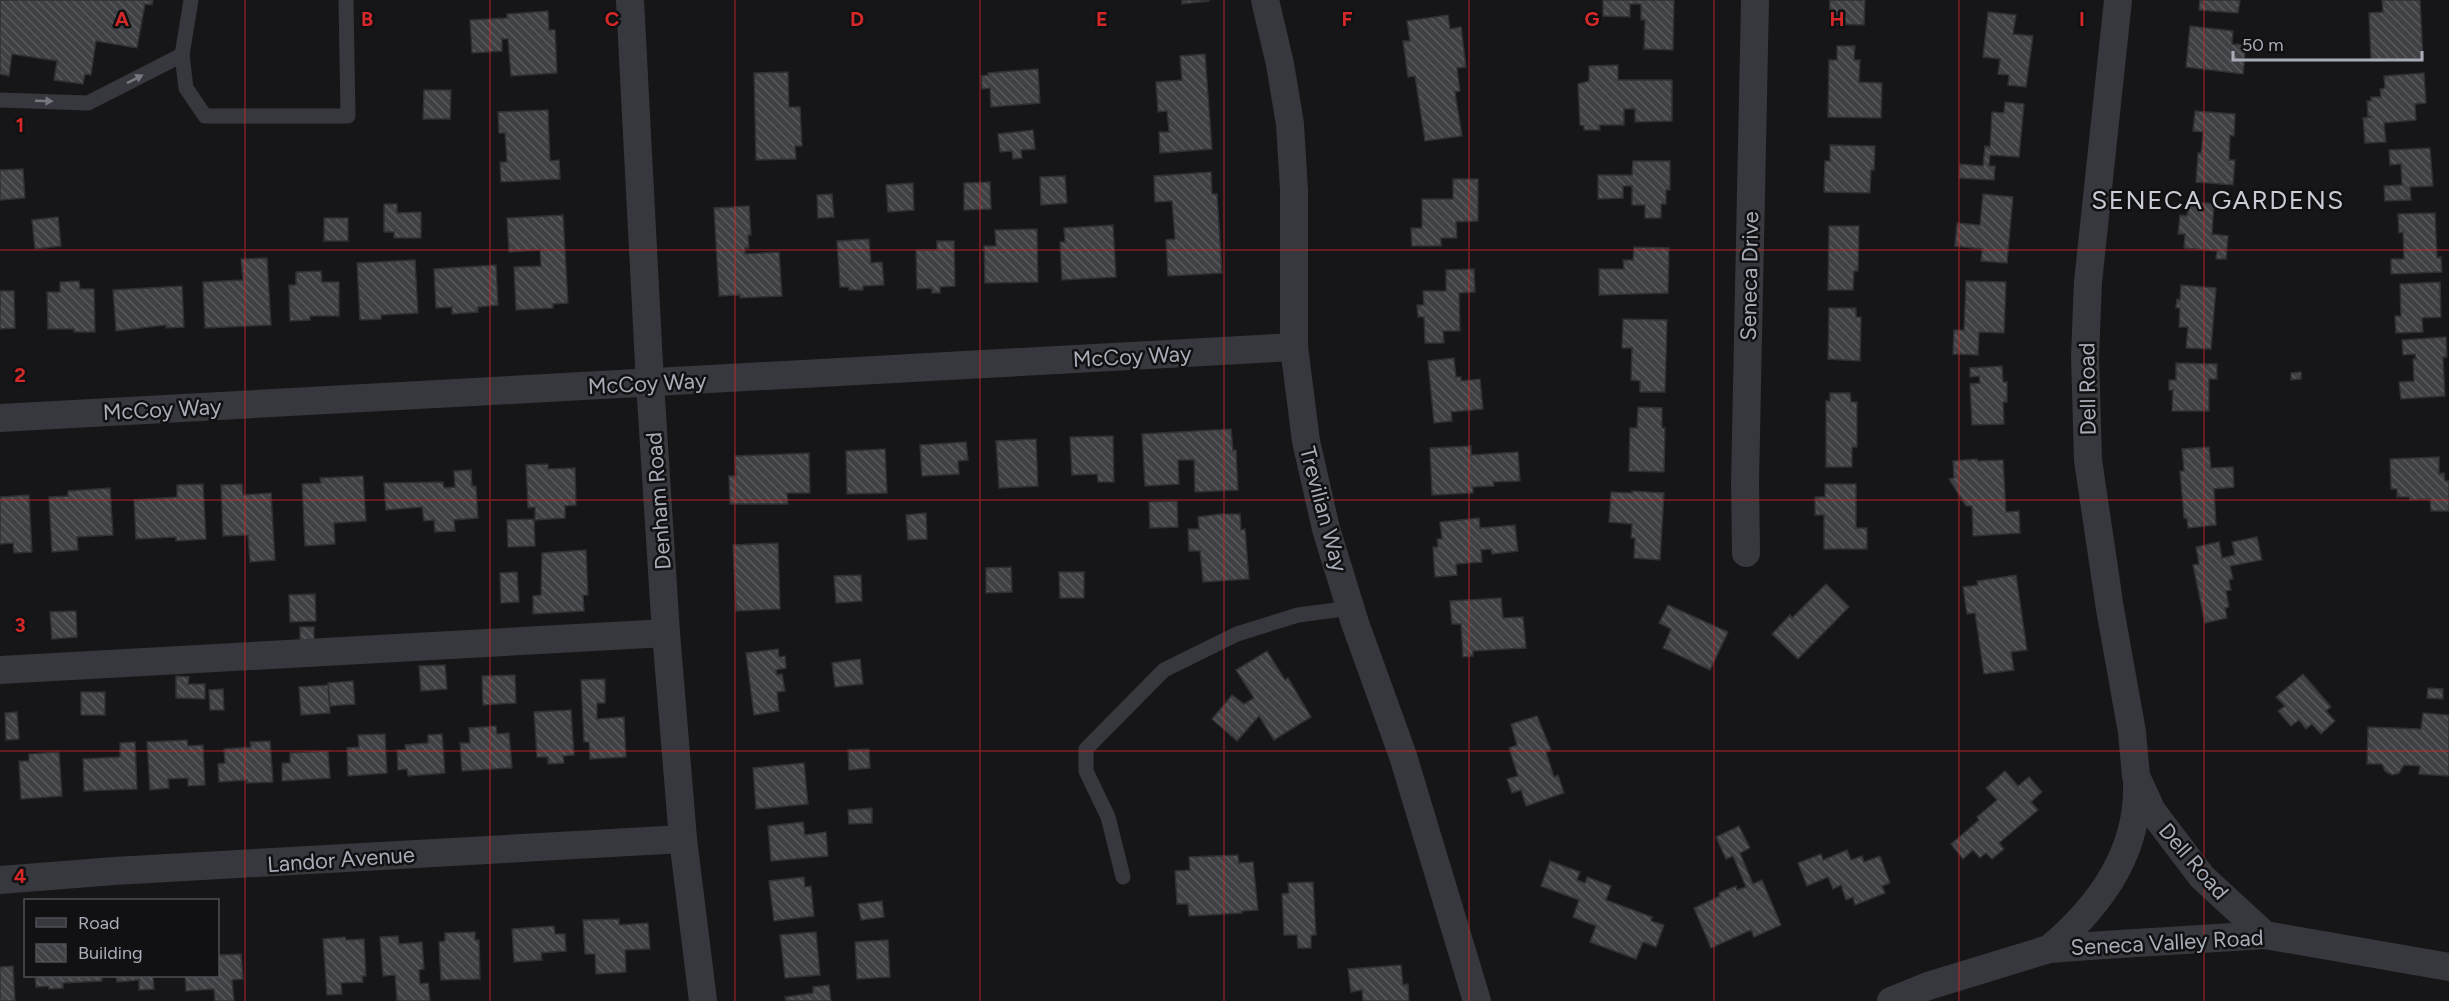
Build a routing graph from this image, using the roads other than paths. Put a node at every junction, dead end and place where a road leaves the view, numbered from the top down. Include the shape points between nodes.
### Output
1 (191, 0) edge
2 (346, 0) edge
3 (630, 0) edge
4 (1265, 0) edge
5 (1755, 0) edge
6 (2118, 0) edge
7 (182, 54) junction
8 (0, 100) edge
9 (1294, 347) junction
10 (650, 383) junction
11 (0, 418) edge
12 (1746, 553) dead end
13 (1351, 608) junction
14 (666, 633) junction
15 (0, 670) edge
16 (2136, 776) junction
17 (683, 839) junction
18 (1123, 877) dead end
19 (0, 880) edge
20 (2265, 935) junction
21 (2049, 949) junction
22 (2449, 967) edge
23 (703, 1001) edge
24 (1477, 1001) edge
25 (1891, 1001) edge

1 - 7 lane
2 - 7 lane via 348,116 205,116 186,88
3 - 10 street, Denham Road
4 - 9 street, Trevilian Way via 1290,124
5 - 12 street, Seneca Drive
6 - 16 street, Dell Road via 2088,282 2085,356 2088,460
8 -> 7 lane via 88,103
9 - 10 street, McCoy Way
9 - 13 street, Trevilian Way via 1306,441 1326,529
10 - 11 street, McCoy Way
10 - 14 street, Denham Road
13 - 18 lane via 1298,615 1238,634 1164,670 1086,749 1086,771 1108,817
13 - 24 street, Trevilian Way via 1403,756
14 - 15 street
14 - 17 street, Denham Road
16 - 20 street, Dell Road via 2152,811 2202,878
16 - 21 street, Dell Road via 2135,819 2115,872 2093,908
17 - 19 street, Landor Avenue
17 - 23 street, Denham Road
20 - 21 street, Seneca Valley Road
20 - 22 street, Seneca Valley Road
21 - 25 street, Seneca Valley Road

